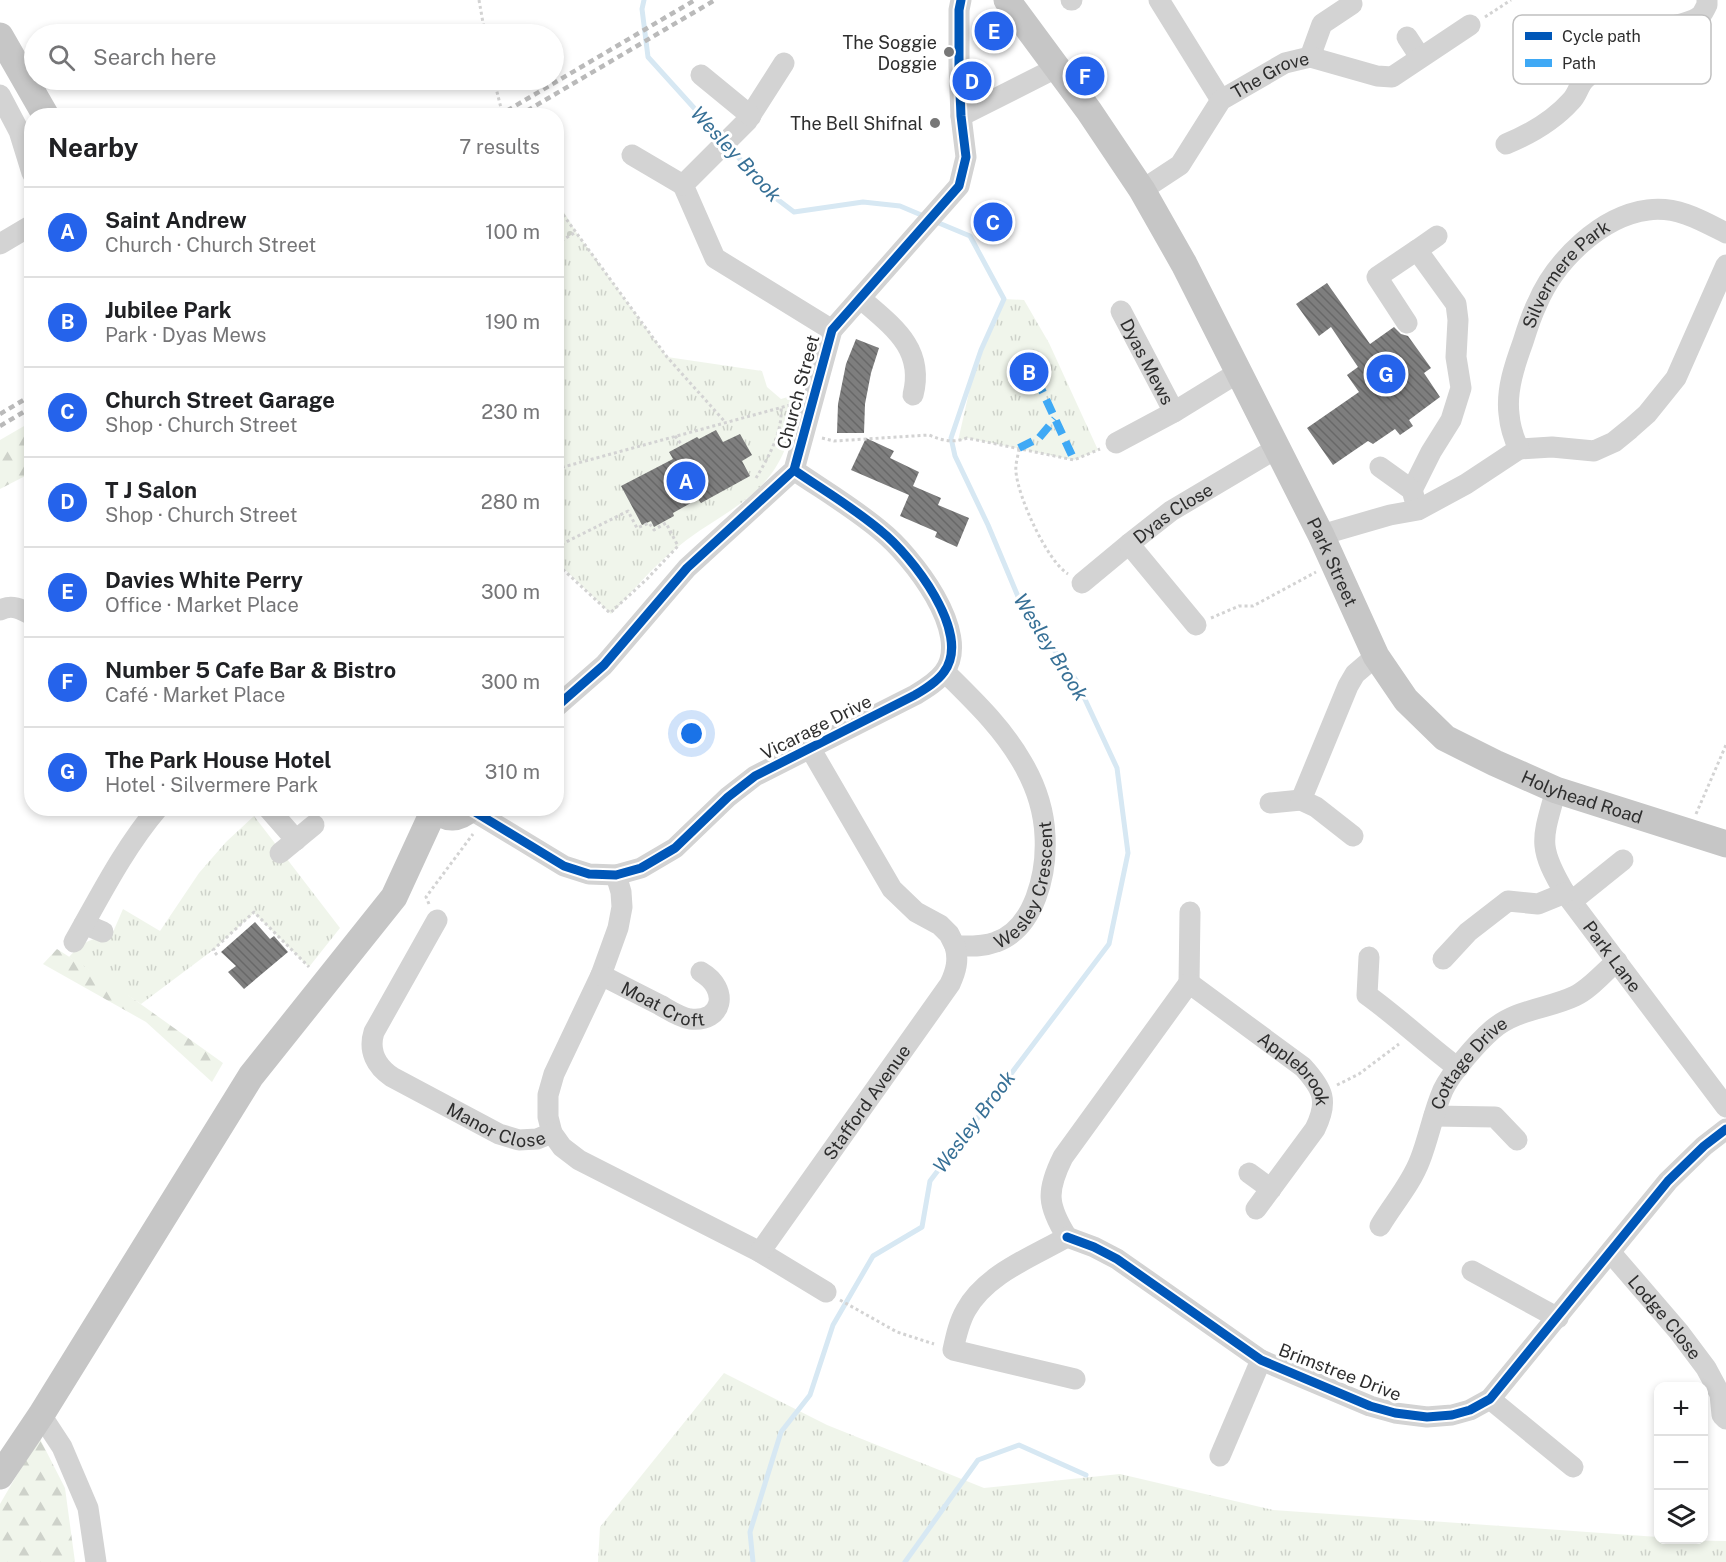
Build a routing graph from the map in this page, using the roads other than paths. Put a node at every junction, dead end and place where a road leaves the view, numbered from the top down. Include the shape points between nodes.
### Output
1 (961, 0) edge
2 (1007, 0) edge
3 (1159, 0) edge
4 (1707, 0) edge
5 (1352, 4) dead end
6 (1701, 15) edge
7 (1470, 25) road end
8 (0, 36) edge
9 (1407, 37) dead end
10 (1310, 57) junction
11 (1420, 57) junction
12 (784, 63) dead end
13 (1058, 67) junction
14 (701, 75) dead end
15 (24, 78) edge
16 (1580, 84) edge
17 (31, 90) edge
18 (0, 95) edge
19 (1221, 100) junction
20 (41, 108) edge
21 (751, 116) junction
22 (961, 116) junction
23 (1506, 144) dead end
24 (24, 148) edge
25 (632, 155) dead end
26 (683, 185) junction
27 (1142, 190) junction
28 (24, 230) edge
29 (1726, 233) edge
30 (1437, 236) dead end
31 (0, 244) edge
32 (1417, 250) junction
33 (1726, 265) edge
34 (860, 298) junction
35 (1121, 311) dead end
36 (1407, 323) dead end
37 (832, 330) junction
38 (1239, 372) junction
39 (913, 395) dead end
40 (1174, 412) junction
41 (1116, 443) road end
42 (1277, 447) junction
43 (1519, 449) junction
44 (1380, 467) dead end
45 (794, 470) junction
46 (1415, 500) junction
47 (1321, 535) junction
48 (1129, 544) junction
49 (1082, 583) road end
50 (0, 610) edge
51 (24, 611) edge
52 (1196, 625) road end
53 (1376, 656) junction
54 (945, 672) junction
55 (564, 700) edge
56 (1445, 738) joint
57 (810, 748) junction
58 (1556, 789) junction
59 (1301, 800) junction
60 (1270, 803) dead end
61 (151, 816) edge
62 (272, 816) edge
63 (431, 816) edge
64 (444, 816) edge
65 (461, 816) edge
66 (482, 816) edge
67 (314, 825) dead end
68 (1353, 836) dead end
69 (1726, 844) edge
70 (1623, 860) dead end
71 (616, 875) junction
72 (1568, 897) junction
73 (1190, 912) dead end
74 (437, 920) road end
75 (87, 932) dead end
76 (955, 946) junction
77 (1369, 957) dead end
78 (1443, 959) dead end
79 (1617, 961) junction
80 (701, 972) dead end
81 (601, 975) junction
82 (1189, 983) junction
83 (1458, 1068) junction
84 (1726, 1107) edge
85 (1434, 1116) junction
86 (1726, 1129) edge
87 (552, 1133) junction
88 (1517, 1140) dead end
89 (1249, 1173) dead end
90 (1271, 1189) junction
91 (1256, 1209) dead end
92 (1380, 1226) dead end
93 (1067, 1237) junction
94 (760, 1252) junction
95 (1611, 1253) junction
96 (1472, 1271) dead end
97 (831, 1295) road end
98 (1558, 1318) junction
99 (1261, 1360) junction
100 (1074, 1379) dead end
101 (1490, 1399) junction
102 (41, 1415) junction
103 (1719, 1420) edge
104 (1220, 1456) dead end
105 (1573, 1467) dead end
106 (0, 1476) edge
107 (96, 1562) edge

1 - 22 street, Church Street
2 - 13 main road, Park Street
3 - 19 street, The Grove
4 - 6 street
5 - 10 street via 1322,24
7 - 11 street, The Grove
8 - 15 main road
9 - 11 street
10 - 11 street, The Grove via 1392,77
10 - 19 street, The Grove via 1285,63
12 - 21 street
13 - 22 street
13 - 27 main road, Park Street
14 - 21 street
16 - 23 street via 1578,94 1567,106 1526,136
17 - 20 main road
18 - 24 street
19 - 27 street, The Grove via 1180,165
21 - 26 street
22 - 34 street, Church Street via 966,157 959,186
25 - 26 street
26 - 37 street via 715,258
27 - 38 main road, Park Street
28 - 31 street
29 - 43 street, Silvermere Park via 1669,209 1633,213 1595,233 1560,266 1537,302 1511,381 1508,413
30 - 32 street
32 - 36 street via 1377,277
32 - 46 street via 1456,304 1456,357 1461,388 1451,420 1431,452
33 - 43 street via 1676,378 1647,414 1614,442 1594,451
34 - 37 street, Church Street
34 - 39 street via 906,341 916,369
35 - 40 street, Dyas Mews
37 - 45 street, Church Street
38 - 40 street
38 - 42 main road, Park Street
40 - 41 street
42 - 47 main road, Park Street
42 - 48 street, Dyas Close via 1171,511
43 - 46 street via 1466,484
44 - 46 street
45 - 54 street via 883,532 918,571 952,634
45 - 55 street, Church Street via 687,568 604,665
46 - 47 street via 1390,515
47 - 53 main road, Park Street
48 - 49 street
48 - 52 street, Dyas Close
50 - 51 street via 6,607
53 - 56 main road, Park Street via 1406,700
53 - 59 street via 1355,674 1348,686
54 - 57 street, Vicarage Drive via 915,695
54 - 76 street, Wesley Crescent via 988,715 1023,764 1036,791 1045,837 1040,885 1023,922 997,942
56 - 58 main road, Holyhead Road
57 - 71 street, Vicarage Drive via 755,776 675,848 641,868
57 - 76 street, Wesley Crescent via 892,889 916,912 949,934
58 - 69 main road, Holyhead Road
58 - 72 street, Park Lane via 1546,826 1545,852
59 - 60 street
59 - 68 street
61 - 75 street via 117,867
62 - 67 street via 288,847
63 - 102 main road via 394,897 251,1076
64 - 65 main road
66 - 71 street, Vicarage Drive via 564,866 589,874
70 - 72 street
71 - 81 street, Manor Close via 622,907
72 - 78 street via 1538,904 1502,897
72 - 79 street, Park Lane
73 - 82 street
74 - 87 street, Manor Close via 374,1032 371,1042 375,1060 392,1077 499,1134 519,1140
76 - 94 street, Stafford Avenue via 958,956 950,984
77 - 83 street via 1367,995
79 - 83 street, Cottage Drive via 1578,995 1500,1024
79 - 84 street, Park Lane
80 - 81 street, Moat Croft via 715,982 720,1001 709,1015 692,1019
81 - 87 street, Manor Close via 554,1074 548,1095
82 - 90 street, Applebrook via 1303,1067 1322,1092 1322,1115 1315,1129
82 - 93 street via 1053,1176 1050,1198 1056,1220
83 - 85 street, Cottage Drive via 1444,1088
85 - 88 street via 1495,1117
85 - 92 street, Cottage Drive via 1420,1161
86 - 95 street, Brimstree Drive via 1685,1162
87 - 94 street via 579,1160
89 - 90 street
90 - 91 street, Applebrook
93 - 99 street, Brimstree Drive via 1117,1259
93 - 100 street via 997,1277 975,1295 965,1311 953,1350
94 - 97 street
95 - 98 street, Brimstree Drive
95 - 103 street, Lodge Close via 1706,1368 1719,1394
96 - 98 street
98 - 101 street, Brimstree Drive
99 - 101 street, Brimstree Drive via 1395,1413 1426,1418 1452,1415
99 - 104 street, Brimstree Drive
101 - 105 street
102 - 106 main road
102 - 107 street via 62,1447 88,1508

